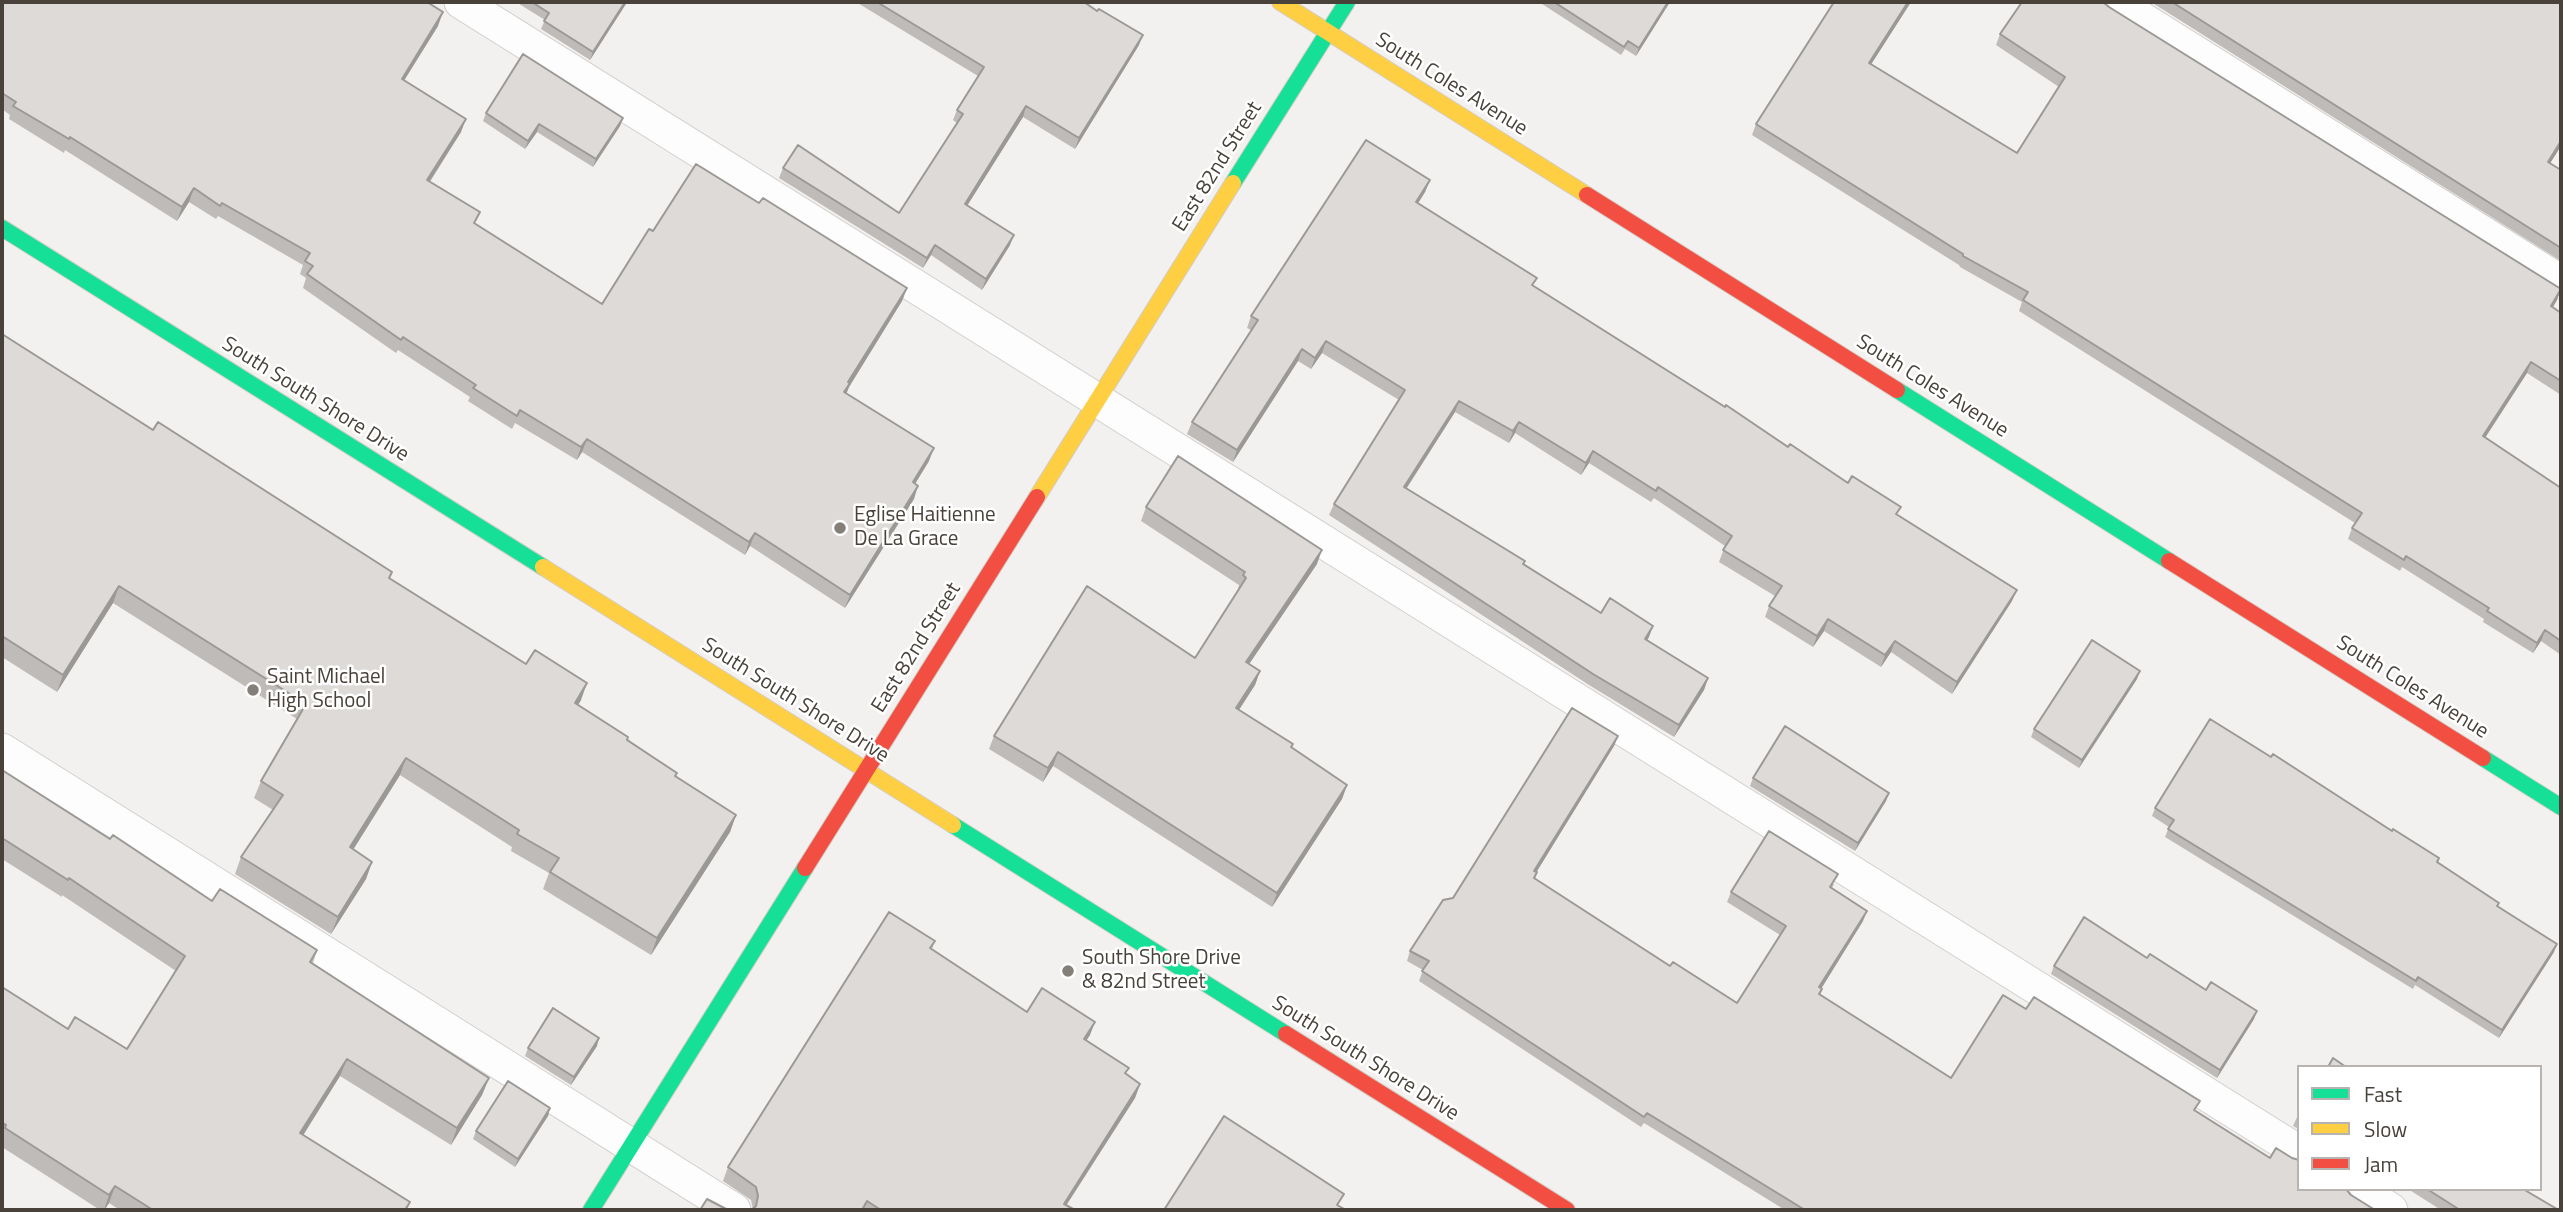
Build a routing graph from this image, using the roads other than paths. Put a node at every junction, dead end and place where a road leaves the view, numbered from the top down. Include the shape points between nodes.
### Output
1 (461, 2) edge
2 (1280, 2) edge
3 (1346, 2) edge
4 (2115, 2) edge
5 (1327, 32) junction
6 (2, 228) edge
7 (2561, 282) edge
8 (1098, 399) junction
9 (2, 750) edge
10 (866, 771) junction
11 (2561, 807) edge
12 (632, 1146) junction
13 (2297, 1151) edge
14 (2361, 1191) edge
15 (591, 1210) edge
16 (734, 1210) edge
17 (1567, 1210) edge
18 (2391, 1210) edge

1 - 8 lane
2 - 5 street, South Coles Avenue
3 - 5 street, East 82nd Street
4 - 7 lane
5 - 8 street, East 82nd Street
5 - 11 street, South Coles Avenue
6 - 10 street, South South Shore Drive
8 - 10 street, East 82nd Street
8 - 13 lane
9 - 12 lane
10 - 12 street, East 82nd Street
10 - 17 street, South South Shore Drive
12 - 15 street, East 82nd Street
12 - 16 lane
14 - 18 lane

